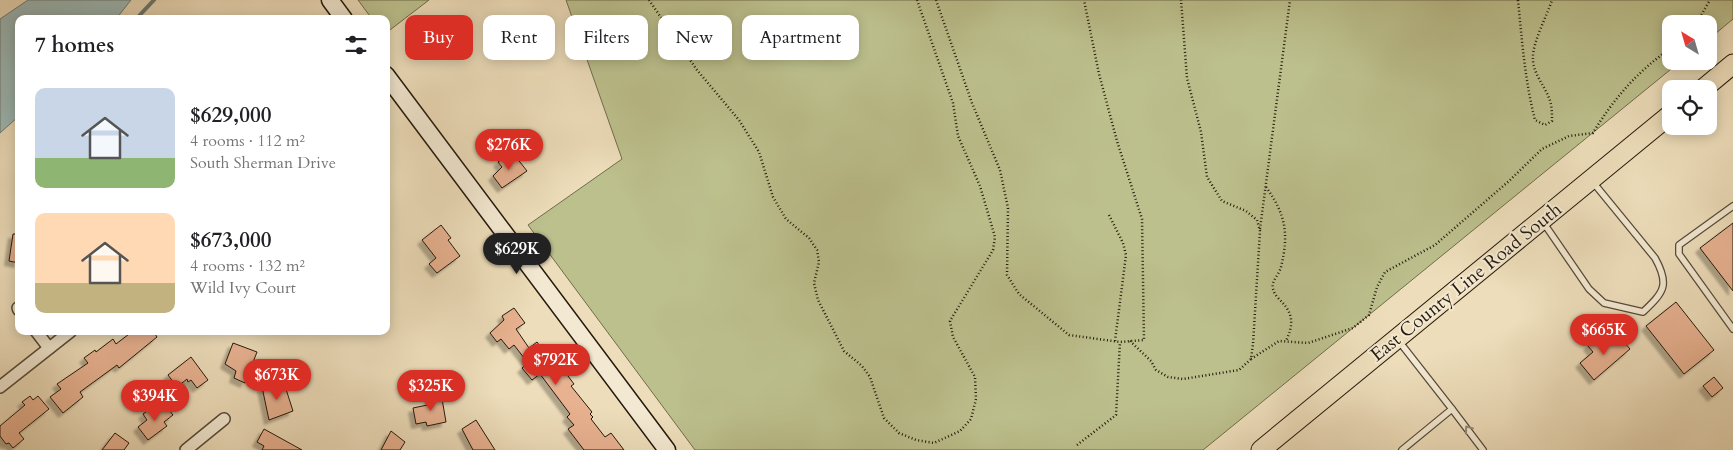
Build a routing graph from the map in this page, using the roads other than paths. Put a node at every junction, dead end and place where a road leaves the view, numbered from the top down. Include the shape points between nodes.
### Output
1 (330, 0) edge
2 (341, 15) edge
3 (1733, 64) edge
4 (1714, 80) edge
5 (390, 83) edge
6 (1662, 121) edge
7 (1591, 180) junction
8 (1733, 206) edge
9 (1542, 220) junction
10 (1733, 329) edge
11 (39, 335) edge
12 (65, 335) edge
13 (1397, 339) junction
14 (49, 348) junction
15 (0, 387) edge
16 (1452, 409) junction
17 (224, 419) dead end
18 (186, 450) edge
19 (667, 450) edge
20 (1261, 450) edge
21 (1402, 450) edge
22 (1483, 450) edge

1 - 2 street
3 - 4 main road
5 - 19 street
6 - 7 main road, East County Line Road South
7 - 9 main road, East County Line Road South
7 - 9 lane via 1662,270 1662,294 1644,312 1604,303 1590,289
8 - 10 lane via 1680,245 1679,254
9 - 13 main road, East County Line Road South
11 - 14 street
12 - 14 street
13 - 16 lane
13 - 20 main road, East County Line Road South
14 - 15 street
16 - 21 lane
22 -> 16 lane
17 - 18 street

